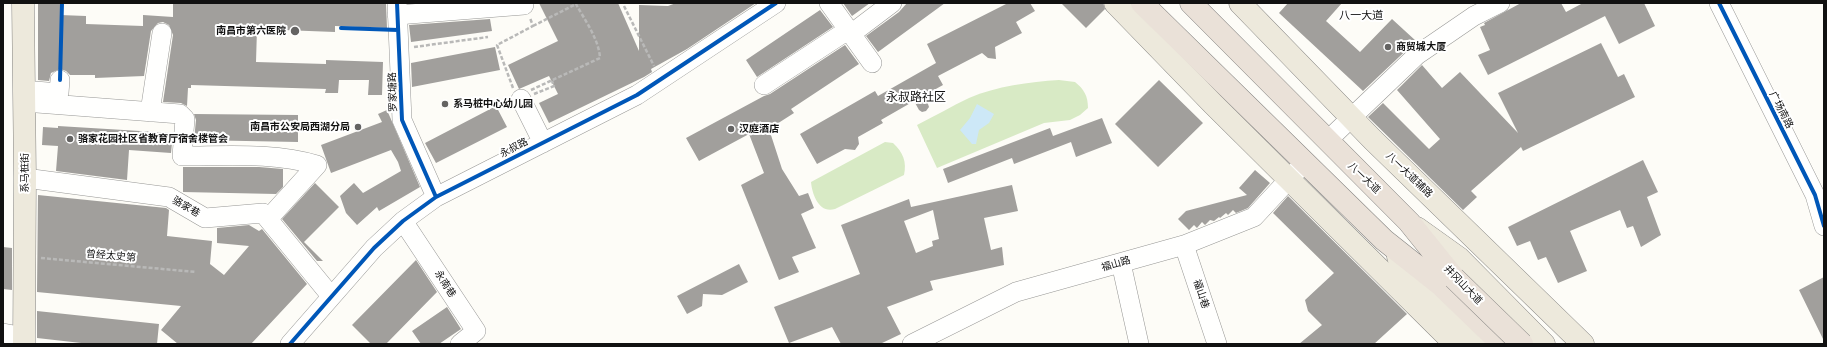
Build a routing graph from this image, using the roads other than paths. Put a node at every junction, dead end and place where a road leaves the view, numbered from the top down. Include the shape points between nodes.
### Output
1 (23, 3) edge
2 (776, 3) edge
3 (829, 3) edge
4 (892, 3) edge
5 (1115, 3) edge
6 (1142, 3) edge
7 (1191, 3) edge
8 (1240, 3) edge
9 (1500, 3) edge
10 (1718, 3) edge
11 (1732, 3) edge
12 (524, 5) road end
13 (397, 9) edge
14 (849, 32) junction
15 (162, 33) dead end
16 (872, 63) dead end
17 (60, 80) dead end
18 (764, 85) dead end
19 (522, 94) road end
20 (24, 96) junction
21 (150, 112) junction
22 (1351, 118) junction
23 (1327, 141) junction
24 (543, 143) junction
25 (1305, 162) junction
26 (25, 178) junction
27 (1289, 179) junction
28 (1821, 196) edge
29 (436, 197) junction
30 (268, 219) junction
31 (403, 221) junction
32 (1409, 222) junction
33 (1824, 226) edge
34 (1384, 240) junction
35 (1184, 245) junction
36 (1121, 263) junction
37 (1448, 282) junction
38 (332, 296) junction
39 (3, 333) edge
40 (24, 340) edge
41 (290, 344) edge
42 (460, 344) edge
43 (912, 344) edge
44 (1139, 344) edge
45 (1217, 344) edge
46 (1455, 344) edge
47 (1479, 344) edge
48 (1502, 344) edge
49 (1522, 344) edge
50 (1544, 344) edge
51 (1583, 344) edge

1 - 20 main road, 系马桩街
2 - 24 street, 永叔路 via 636,95
3 - 14 street
4 - 14 street
5 - 27 main road
6 - 25 highway
7 - 23 highway, 八一大道
8 - 22 main road, 八一大道辅路
9 - 22 street via 1474,16 1418,55
10 - 28 street, 广场南路
11 - 28 street
12 - 13 street
13 - 29 street, 罗家塘路 via 402,120
14 - 16 street
14 - 18 street
15 - 21 street
17 - 20 street via 60,93
19 - 24 street
20 - 21 street
20 - 26 main road, 系马桩街
21 - 30 street via 180,114 186,119 182,156 269,156 297,159 317,165
22 - 23 street
22 - 51 main road, 八一大道辅路
23 - 32 highway, 八一大道
24 - 29 street, 永叔路
25 - 27 street, 福山路
25 - 34 highway
26 - 30 street, 骆家巷 via 169,196 205,218 263,213
26 - 40 main road, 系马桩街
27 - 35 street, 福山路 via 1254,217
27 - 46 main road
28 - 33 street, 广场南路
29 - 31 street, 永叔路
30 - 38 street
31 - 38 street, 永叔路 via 374,248
31 - 42 street, 永南巷 via 476,331
32 - 37 highway, 井冈山大道
32 - 50 main road, 八一大道 via 1459,258
34 - 37 highway, 井冈山大道
34 - 47 main road via 1431,298
35 - 36 street, 福山路
35 - 45 street, 福山巷
36 - 43 street, 福山路 via 1016,292
36 - 44 street
37 - 48 highway, 井冈山大道
37 - 49 highway, 井冈山大道, bridge
38 - 41 street, 永叔路
39 - 40 street

